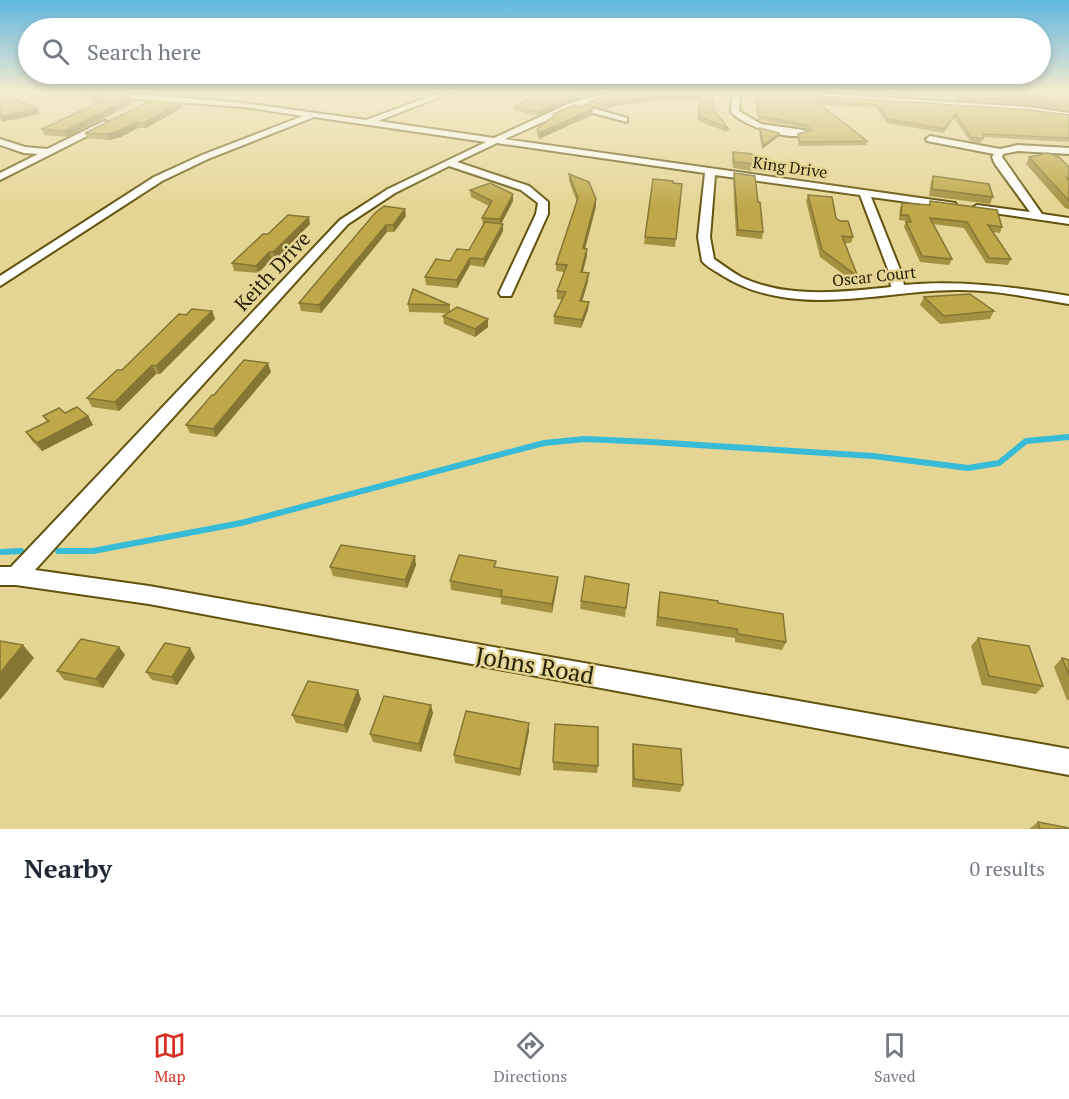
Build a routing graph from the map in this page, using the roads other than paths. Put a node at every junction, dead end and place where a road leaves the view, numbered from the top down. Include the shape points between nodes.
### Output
1 (92, 131) edge
2 (275, 131) edge
3 (430, 131) edge
4 (514, 131) edge
5 (787, 131) edge
6 (804, 133) edge
7 (930, 139) dead end
8 (497, 140) junction
9 (0, 142) edge
10 (1069, 151) edge
11 (49, 152) junction
12 (1000, 152) junction
13 (449, 164) junction
14 (710, 171) junction
15 (0, 177) edge
16 (864, 192) junction
17 (957, 206) edge
18 (969, 207) edge
19 (1039, 217) junction
20 (1069, 221) edge
21 (0, 282) edge
22 (898, 289) junction
23 (506, 293) dead end
24 (1069, 300) edge
25 (8, 576) edge
26 (1069, 762) edge

1 - 11 street
2 - 21 street via 158,179
3 - 8 street, King Drive
4 - 8 street, Keith Drive
5 - 6 street
7 - 12 street
8 - 13 street, Keith Drive
8 - 14 street, King Drive
9 - 11 street via 24,150
10 - 12 street via 1018,148
11 - 15 street
12 - 19 street via 1000,164
13 - 23 street via 525,188 543,202 542,214
13 - 25 street, Keith Drive via 369,202 344,222
14 - 16 street, King Drive
14 - 22 street, Oscar Court via 704,237 708,261 718,269 758,289 792,295 831,298
16 - 17 street, King Drive
16 - 22 street
18 - 19 street
19 - 20 street
22 - 24 street, Oscar Court via 956,286
25 - 26 street, Johns Road via 149,595

